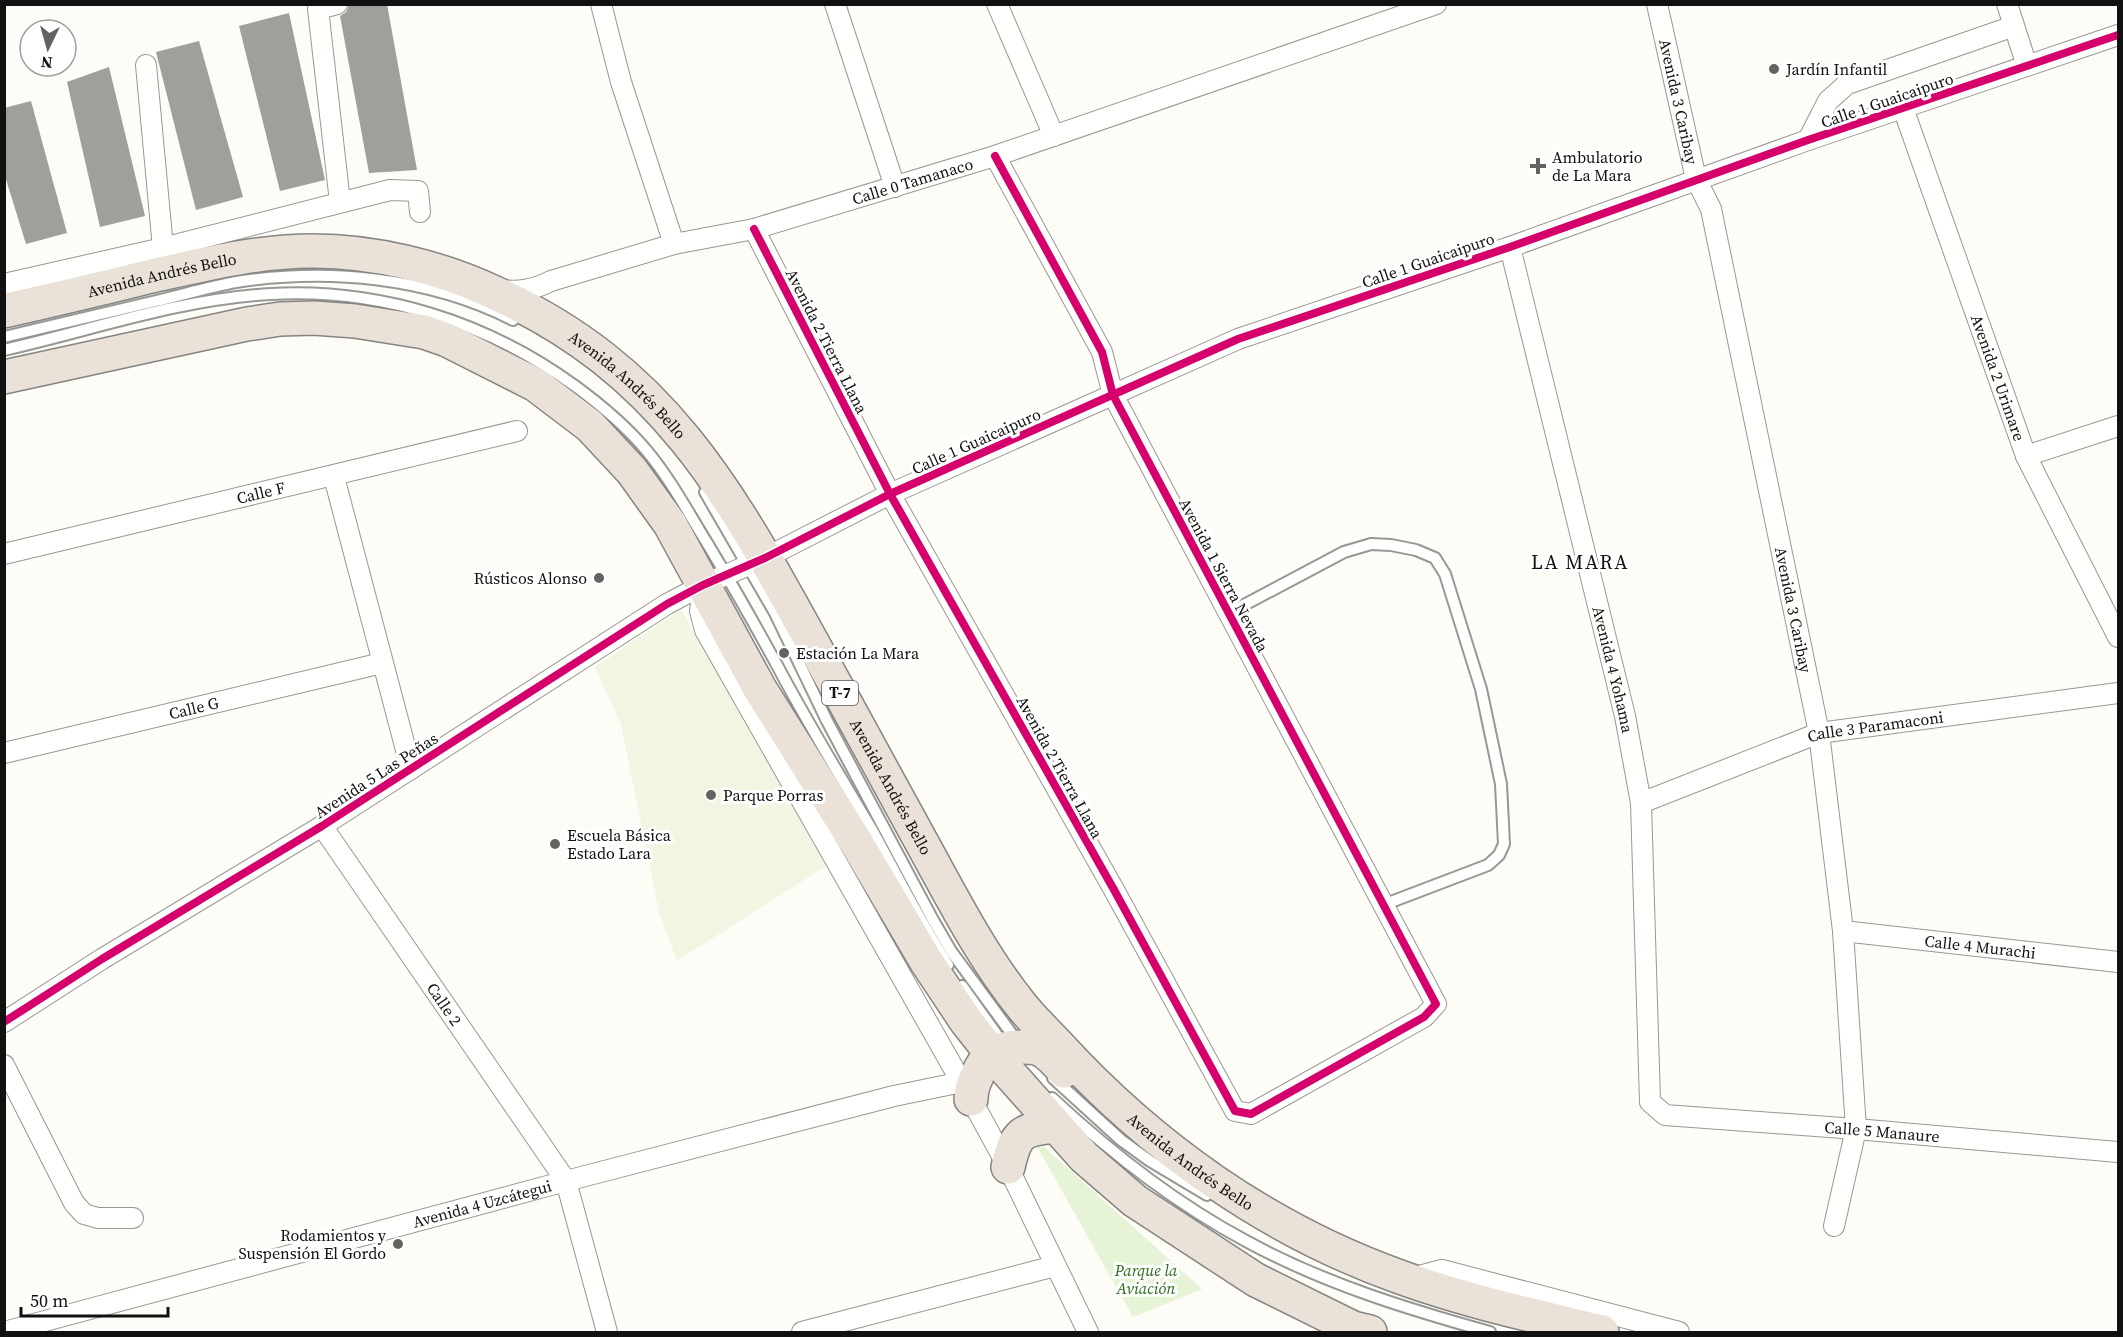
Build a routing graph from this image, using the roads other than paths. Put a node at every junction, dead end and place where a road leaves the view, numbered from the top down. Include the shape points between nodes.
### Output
1 (337, 4) edge
2 (601, 4) edge
3 (835, 4) edge
4 (997, 4) edge
5 (1436, 4) edge
6 (1657, 4) edge
7 (2007, 4) edge
8 (2014, 26) junction
9 (2118, 36) edge
10 (146, 65) dead end
11 (2027, 66) junction
12 (1903, 108) junction
13 (1054, 136) junction
14 (1808, 140) junction
15 (995, 156) junction
16 (1696, 179) junction
17 (895, 187) junction
18 (340, 202) junction
19 (420, 212) dead end
20 (754, 229) junction
21 (674, 244) junction
22 (1510, 247) junction
23 (164, 248) junction
24 (4, 284) edge
25 (485, 288) junction
26 (79, 293) junction
27 (4, 311) edge
28 (4, 324) edge
29 (519, 324) dead end
30 (4, 337) edge
31 (4, 350) edge
32 (4, 377) edge
33 (1113, 395) junction
34 (2118, 426) edge
35 (517, 431) dead end
36 (2026, 456) junction
37 (334, 477) junction
38 (699, 481) dead end
39 (890, 494) junction
40 (4, 555) edge
41 (756, 562) junction
42 (715, 580) junction
43 (1229, 613) junction
44 (2118, 637) edge
45 (382, 663) junction
46 (2118, 693) edge
47 (1819, 733) junction
48 (4, 753) edge
49 (411, 769) junction
50 (1641, 803) junction
51 (322, 826) junction
52 (1383, 905) junction
53 (1843, 931) junction
54 (2118, 962) edge
55 (1436, 1004) joint
56 (1022, 1007) junction
57 (9, 1014) edge
58 (4, 1065) edge
59 (1006, 1071) junction
60 (1650, 1102) joint
61 (1056, 1126) junction
62 (1856, 1129) junction
63 (2118, 1152) edge
64 (1008, 1167) junction
65 (566, 1181) junction
66 (1209, 1187) junction
67 (133, 1218) dead end
68 (1834, 1226) dead end
69 (1055, 1266) junction
70 (1405, 1279) junction
71 (9, 1332) edge
72 (608, 1332) edge
73 (802, 1332) edge
74 (1088, 1332) edge
75 (1370, 1332) edge
76 (1490, 1332) edge
77 (1602, 1332) edge
78 (1679, 1332) edge

1 - 18 street via 318,9
2 - 21 street via 621,82
3 - 17 street
4 - 13 street
5 - 13 street, Calle 0 Tamanaco
6 - 16 street, Avenida 3 Caribay
7 - 8 street
8 - 11 street
8 - 14 street via 1847,84 1828,101
9 - 11 street, Calle 1 Guaicaipuro
10 - 23 street
11 - 12 street, Calle 1 Guaicaipuro
12 - 14 street, Calle 1 Guaicaipuro
12 - 36 street, Avenida 2 Urimare
13 - 15 street, Calle 0 Tamanaco
14 - 16 street, Calle 1 Guaicaipuro
15 - 17 street, Calle 0 Tamanaco
15 - 33 street, Avenida 1 Sierra Nevada via 1102,352
16 - 22 street, Calle 1 Guaicaipuro
16 - 47 street, Avenida 3 Caribay via 1711,209
17 - 20 street, Calle 0 Tamanaco
18 - 19 street via 390,190 418,191
18 - 23 street
20 - 21 street, Calle 0 Tamanaco
20 - 39 street, Avenida 2 Tierra Llana
21 - 25 street, Calle 0 Tamanaco via 526,291
22 - 33 street, Calle 1 Guaicaipuro via 1238,339
22 - 50 street, Avenida 4 Yohama via 1625,716
23 - 24 street
25 - 26 highway, Avenida Andrés Bello / T-7 via 391,260 310,251 211,262
25 - 41 highway, Avenida Andrés Bello / T-7 via 565,330 600,354 649,397 703,459
26 - 27 highway, Avenida Andrés Bello / T-7
26 - 28 highway via 63,310
29 - 30 lane via 433,290 329,276 234,283
31 - 42 lane via 227,298 331,295 422,310 515,348 610,414 646,450 675,489
32 - 42 highway via 279,319 355,321 424,332 536,385 590,426 626,463
33 - 39 street, Calle 1 Guaicaipuro
33 - 43 street, Avenida 1 Sierra Nevada
34 - 36 street
35 - 37 street, Calle F
36 - 44 street, Avenida 2 Urimare
37 - 40 street, Calle F
37 - 45 street
38 - 41 lane
39 - 41 street, Calle 1 Guaicaipuro
39 - 55 street, Avenida 2 Tierra Llana via 1235,1111 1251,1114 1424,1017
41 - 42 street, Avenida 5 Las Peñas
41 - 56 highway, Avenida Andrés Bello / T-7 via 969,928
41 - 59 lane via 775,613 827,721 951,951
42 - 49 street, Avenida 5 Las Peñas via 668,604
42 - 59 highway via 760,690 966,1021
43 - 52 street, Avenida 1 Sierra Nevada
43 - 52 lane via 1344,552 1371,544 1416,550 1435,558 1445,574 1481,689 1501,784 1503,844 1499,855 1488,865
45 - 48 street, Calle G
45 - 49 street
46 - 47 street, Calle 3 Paramaconi
47 - 50 street, Calle 3 Paramaconi
47 - 53 street, Avenida 3 Caribay
49 - 51 street, Avenida 5 Las Peñas
50 - 60 street, Avenida 4 Yohama
51 - 57 street, Avenida 5 Las Peñas
51 - 65 street, Calle 2
52 - 55 street, Avenida 1 Sierra Nevada
53 - 54 street, Calle 4 Murachi
53 - 62 street, Avenida 3 Caribay
56 - 59 highway via 1024,1024
56 - 66 highway, Avenida Andrés Bello / T-7 via 1109,1098
58 - 67 street via 74,1203 84,1214 98,1218
59 - 61 highway
59 - 64 street
59 - 65 street, Avenida 4 Uzcátegui
59 - 66 highway via 1037,1049 1051,1057 1137,1140
59 - 76 lane via 1134,1168 1247,1242 1368,1295
60 - 62 street, Calle 5 Manaure via 1665,1115
61 - 64 highway via 1025,1132 1012,1148
61 - 75 highway via 1084,1157 1135,1201 1246,1274 1353,1328
62 - 63 street, Calle 5 Manaure
62 - 68 street, Avenida 3 Caribay
64 - 69 street
65 - 71 street, Avenida 4 Uzcátegui
65 - 72 street, Calle 2
66 - 70 highway, Avenida Andrés Bello / T-7 via 1310,1239
69 - 73 street
69 - 74 street
70 - 77 highway, Avenida Andrés Bello / T-7
70 - 78 street via 1442,1270

